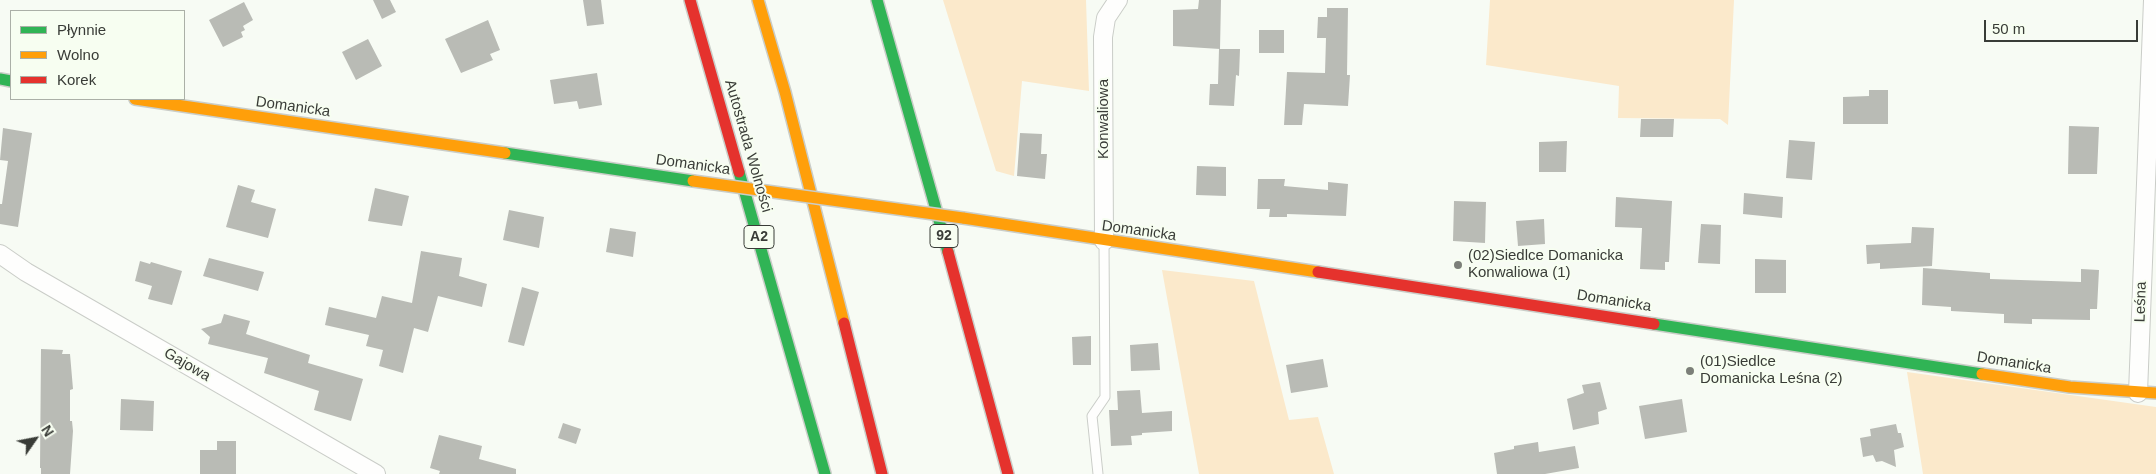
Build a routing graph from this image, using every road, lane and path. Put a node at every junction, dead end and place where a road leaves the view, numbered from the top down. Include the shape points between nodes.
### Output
1 (690, 0) edge
2 (758, 0) edge
3 (877, 0) edge
4 (1118, 0) edge
5 (2153, 0) edge
6 (142, 100) edge
7 (1104, 241) junction
8 (0, 254) edge
9 (2156, 393) edge
10 (2138, 394) junction
11 (376, 474) edge
12 (825, 474) edge
13 (882, 474) edge
14 (1008, 474) edge
15 (1098, 474) edge

1 - 12 main road, Autostrada Wolności / A2
2 - 13 main road via 785,92
3 - 14 main road, 92
4 - 7 street, Konwaliowa via 1106,18 1103,37
5 - 10 street, Leśna
6 - 7 main road, Domanicka, bridge
7 - 10 main road, Domanicka via 2070,387
7 - 15 lane via 1105,397 1092,416
8 - 11 street, Gajowa
9 - 10 main road, Domanicka

